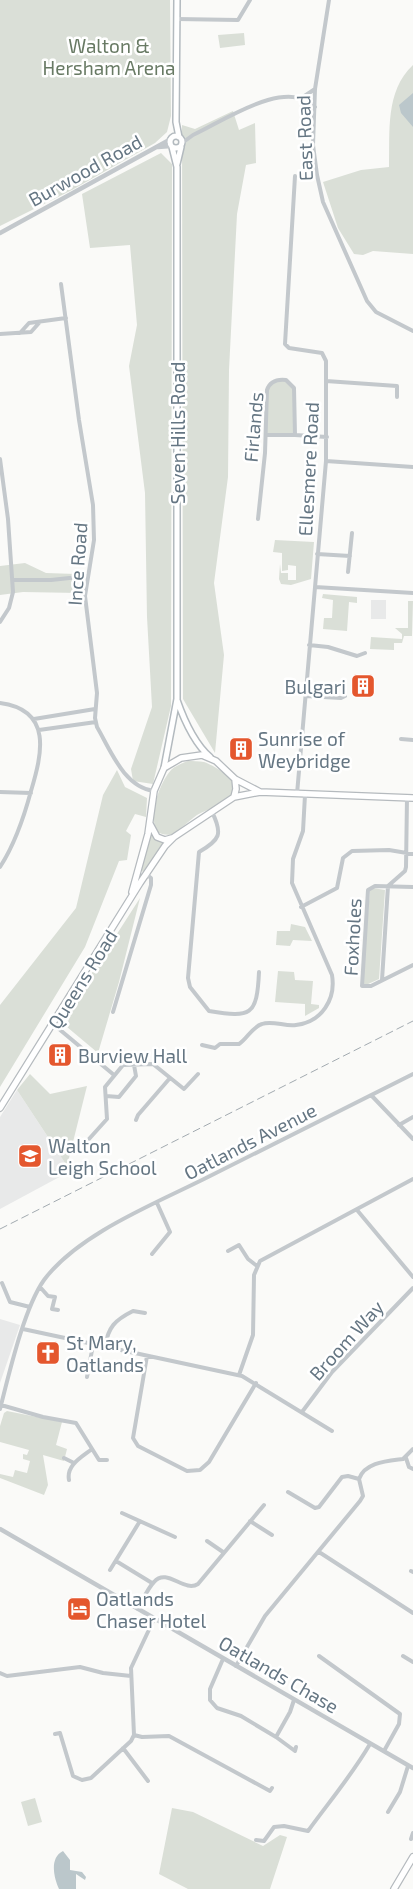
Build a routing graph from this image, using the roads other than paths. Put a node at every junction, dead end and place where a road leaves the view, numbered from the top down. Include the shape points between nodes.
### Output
1 (177, 0) edge
2 (250, 0) edge
3 (329, 0) edge
4 (177, 19) junction
5 (315, 89) junction
6 (303, 97) junction
7 (315, 107) junction
8 (176, 122) junction
9 (171, 138) junction
10 (181, 141) junction
11 (171, 146) junction
12 (158, 147) junction
13 (177, 167) junction
14 (295, 176) dead end
15 (0, 233) edge
16 (61, 284) dead end
17 (66, 318) junction
18 (39, 323) junction
19 (413, 331) edge
20 (20, 333) junction
21 (0, 334) edge
22 (326, 381) junction
23 (397, 398) dead end
24 (266, 435) junction
25 (295, 435) junction
26 (326, 436) junction
27 (0, 459) edge
28 (326, 461) junction
29 (413, 468) edge
30 (258, 519) dead end
31 (352, 533) dead end
32 (317, 554) junction
33 (350, 556) junction
34 (348, 572) dead end
35 (88, 576) junction
36 (12, 580) junction
37 (314, 587) junction
38 (413, 592) edge
39 (0, 622) edge
40 (309, 645) junction
41 (365, 653) dead end
42 (306, 696) junction
43 (345, 696) dead end
44 (177, 699) junction
45 (0, 703) edge
46 (95, 709) junction
47 (34, 719) junction
48 (96, 722) junction
49 (39, 730) junction
50 (402, 739) dead end
51 (413, 740) edge
52 (210, 757) junction
53 (164, 768) junction
54 (235, 779) junction
55 (154, 791) junction
56 (0, 792) edge
57 (31, 792) junction
58 (260, 792) junction
59 (296, 794) junction
60 (305, 795) junction
61 (234, 797) junction
62 (410, 798) edge
63 (212, 812) junction
64 (150, 822) junction
65 (174, 837) junction
66 (406, 854) junction
67 (413, 854) edge
68 (0, 866) edge
69 (138, 870) junction
70 (146, 874) junction
71 (388, 886) junction
72 (413, 887) edge
73 (130, 899) junction
74 (301, 907) junction
75 (413, 965) edge
76 (259, 972) dead end
77 (382, 980) junction
78 (113, 1012) dead end
79 (53, 1024) junction
80 (202, 1045) dead end
81 (134, 1065) junction
82 (198, 1074) dead end
83 (413, 1074) edge
84 (114, 1075) junction
85 (170, 1078) junction
86 (371, 1095) junction
87 (106, 1096) junction
88 (0, 1108) edge
89 (413, 1117) edge
90 (136, 1120) dead end
91 (399, 1125) junction
92 (89, 1139) dead end
93 (413, 1139) edge
94 (413, 1180) edge
95 (157, 1203) junction
96 (357, 1210) junction
97 (228, 1251) dead end
98 (152, 1254) dead end
99 (257, 1266) junction
100 (413, 1277) edge
101 (2, 1283) dead end
102 (40, 1287) junction
103 (413, 1288) edge
104 (30, 1307) junction
105 (58, 1310) dead end
106 (144, 1313) dead end
107 (23, 1329) junction
108 (93, 1345) junction
109 (105, 1347) junction
110 (147, 1356) junction
111 (239, 1375) junction
112 (87, 1377) dead end
113 (256, 1383) junction
114 (0, 1407) edge
115 (302, 1412) junction
116 (332, 1431) dead end
117 (92, 1449) junction
118 (413, 1449) edge
119 (64, 1458) dead end
120 (406, 1458) junction
121 (107, 1460) dead end
122 (74, 1463) junction
123 (413, 1469) edge
124 (69, 1480) dead end
125 (359, 1480) junction
126 (288, 1492) dead end
127 (264, 1505) dead end
128 (122, 1513) dead end
129 (140, 1521) junction
130 (250, 1521) junction
131 (0, 1529) edge
132 (272, 1535) dead end
133 (175, 1537) dead end
134 (207, 1542) dead end
135 (223, 1552) junction
136 (319, 1552) junction
137 (116, 1561) junction
138 (110, 1570) dead end
139 (152, 1584) junction
140 (138, 1609) junction
141 (413, 1613) edge
142 (154, 1619) junction
143 (320, 1656) dead end
144 (403, 1656) dead end
145 (223, 1659) junction
146 (413, 1662) edge
147 (236, 1666) junction
148 (0, 1673) edge
149 (131, 1676) junction
150 (294, 1700) junction
151 (55, 1734) dead end
152 (134, 1735) junction
153 (276, 1736) junction
154 (370, 1744) junction
155 (123, 1748) junction
156 (384, 1751) junction
157 (294, 1757) dead end
158 (408, 1766) junction
159 (413, 1768) edge
160 (148, 1782) dead end
161 (266, 1797) dead end
162 (384, 1809) dead end
163 (308, 1832) junction
164 (413, 1833) edge
165 (311, 1838) dead end
166 (411, 1838) dead end
167 (256, 1840) dead end
168 (264, 1841) junction
169 (267, 1847) dead end
170 (413, 1857) edge
171 (394, 1889) edge

1 - 4 main road
2 - 4 street via 238,20
3 - 5 street, East Road
4 - 8 main road
5 - 6 street
5 - 7 street, East Road
6 - 7 street
6 - 10 street via 270,98
7 - 19 street, East Road via 317,175 333,226 367,301 376,312
8 - 9 main road
8 - 10 main road
9 - 10 main road
9 - 11 main road
9 - 12 street, Burwood Road
10 - 11 main road via 177,149
10 - 13 main road
11 - 12 street, Burwood Road
11 - 13 main road
12 - 15 street, Burwood Road
13 - 44 main road, Seven Hills Road
14 - 22 street, Ellesmere Road via 285,344 289,348 324,354
16 - 17 street, Ince Road
17 - 18 street
17 - 35 street, Ince Road via 93,505 94,540
18 - 20 street via 31,332
18 - 20 street via 29,323
20 - 21 street
22 - 23 street via 397,386
22 - 26 street, Ellesmere Road
24 - 25 street
24 - 25 street, Firlands via 267,390 272,382 280,380 290,382 294,388
24 - 30 street, Firlands
25 - 26 street
26 - 28 street, Ellesmere Road
27 - 36 street
28 - 29 street
28 - 32 street, Ellesmere Road
31 - 33 street
32 - 33 street
32 - 37 street, Ellesmere Road
33 - 34 street
35 - 36 street
35 - 46 street, Ince Road via 85,596 97,693
36 - 39 street via 12,601
37 - 38 street
37 - 40 street, Ellesmere Road
40 - 41 street via 357,656
40 - 42 street, Ellesmere Road
42 - 43 street
42 - 59 street, Ellesmere Road
44 - 52 main road, Seven Hills Road via 185,722
44 - 53 main road, Seven Hills Road
45 - 47 street via 16,707
46 - 47 street
46 - 48 street, Ince Road
47 - 49 street
48 - 49 street
48 - 55 street, Ince Road via 127,779 138,787
49 - 57 street via 41,757
50 - 51 street
52 - 53 main road via 190,755
52 - 54 main road
53 - 55 main road, Queens Road
54 - 58 main road
54 - 61 main road
55 - 64 main road, Queens Road
56 - 57 street
57 - 68 street
58 - 59 main road
58 - 61 main road
59 - 60 main road
60 - 62 main road
60 - 74 street via 303,831 291,870
61 - 63 main road, Queens Road
62 - 66 street, Foxholes
63 - 65 main road, Queens Road
63 - 76 street via 219,832 217,839 199,852 188,978 190,986 209,1011 236,1016 256,1004
64 - 65 main road via 157,837 165,840
64 - 69 main road, Queens Road
65 - 70 main road, Queens Road
66 - 67 street
66 - 71 street, Foxholes via 405,871
66 - 74 street via 389,850 352,851 343,858 337,888
69 - 70 main road
69 - 73 main road, Queens Road
70 - 73 main road, Queens Road
70 - 78 street via 151,878 150,885
71 - 72 street, Foxholes
71 - 77 street, Foxholes
71 - 77 street, Foxholes via 368,890 362,986
73 - 79 main road, Queens Road
74 - 80 street via 332,975 333,987 327,1007 302,1024 261,1024 239,1044 220,1044 215,1048
75 - 77 street, Foxholes
79 - 84 street
79 - 88 main road, Queens Road
81 - 84 street via 123,1065
81 - 85 street via 151,1063
81 - 87 street via 136,1076 119,1097
82 - 85 street via 184,1089
83 - 86 street, Oatlands Avenue
84 - 87 street via 105,1087
85 - 90 street
86 - 91 street
86 - 95 street, Oatlands Avenue
87 - 92 street via 107,1118
89 - 91 street
91 - 93 street
94 - 96 street
95 - 98 street via 170,1232
95 - 102 street, Oatlands Avenue via 77,1246
96 - 99 street via 267,1256
96 - 100 street
97 - 99 street via 239,1245
99 - 111 street via 253,1335
101 - 104 street via 10,1302
102 - 104 street, Oatlands Avenue
102 - 105 street via 48,1296 55,1297 52,1308
103 - 115 street, Broom Way via 332,1372
104 - 107 street, Oatlands Avenue
106 - 109 street via 133,1311 116,1320 108,1332
107 - 108 street
107 - 114 street, Oatlands Avenue
108 - 109 street
108 - 112 street
109 - 110 street
110 - 111 street
110 - 113 street via 133,1438 138,1446 187,1471 200,1470 209,1462
111 - 113 street
113 - 115 street
114 - 117 street via 76,1423
115 - 116 street
117 - 121 street via 99,1460
117 - 122 street
118 - 120 street
119 - 122 street
120 - 123 street via 408,1467
120 - 125 street via 383,1461 361,1474
122 - 124 street
125 - 126 street via 342,1477 315,1508
125 - 136 street via 363,1496
127 - 130 street
128 - 129 street
129 - 133 street
129 - 137 street
130 - 132 street
130 - 135 street
131 - 140 street, Oatlands Chase
134 - 135 street
135 - 139 street via 195,1586 166,1577 160,1577
136 - 141 street
136 - 147 street via 265,1616
137 - 138 street
137 - 139 street
139 - 140 street
140 - 142 street, Oatlands Chase
142 - 145 street, Oatlands Chase
142 - 149 street via 131,1668
143 - 156 street via 400,1714 399,1724
144 - 146 street
145 - 147 street, Oatlands Chase
145 - 153 street via 210,1689 210,1700 217,1708 241,1716
147 - 150 street, Oatlands Chase
148 - 149 street via 7,1676 80,1667
149 - 152 street
150 - 153 street
150 - 154 street, Oatlands Chase
151 - 155 street via 60,1733 73,1776 82,1780 91,1778
152 - 155 street
152 - 161 street via 170,1736 271,1790
153 - 157 street via 296,1749
154 - 156 street, Oatlands Chase
154 - 163 street
155 - 160 street
156 - 158 street, Oatlands Chase
158 - 159 street, Oatlands Chase
158 - 162 street via 400,1792 388,1813
163 - 165 street
163 - 168 street via 274,1827
164 - 166 street
167 - 168 street
168 - 169 street
170 - 171 main road

